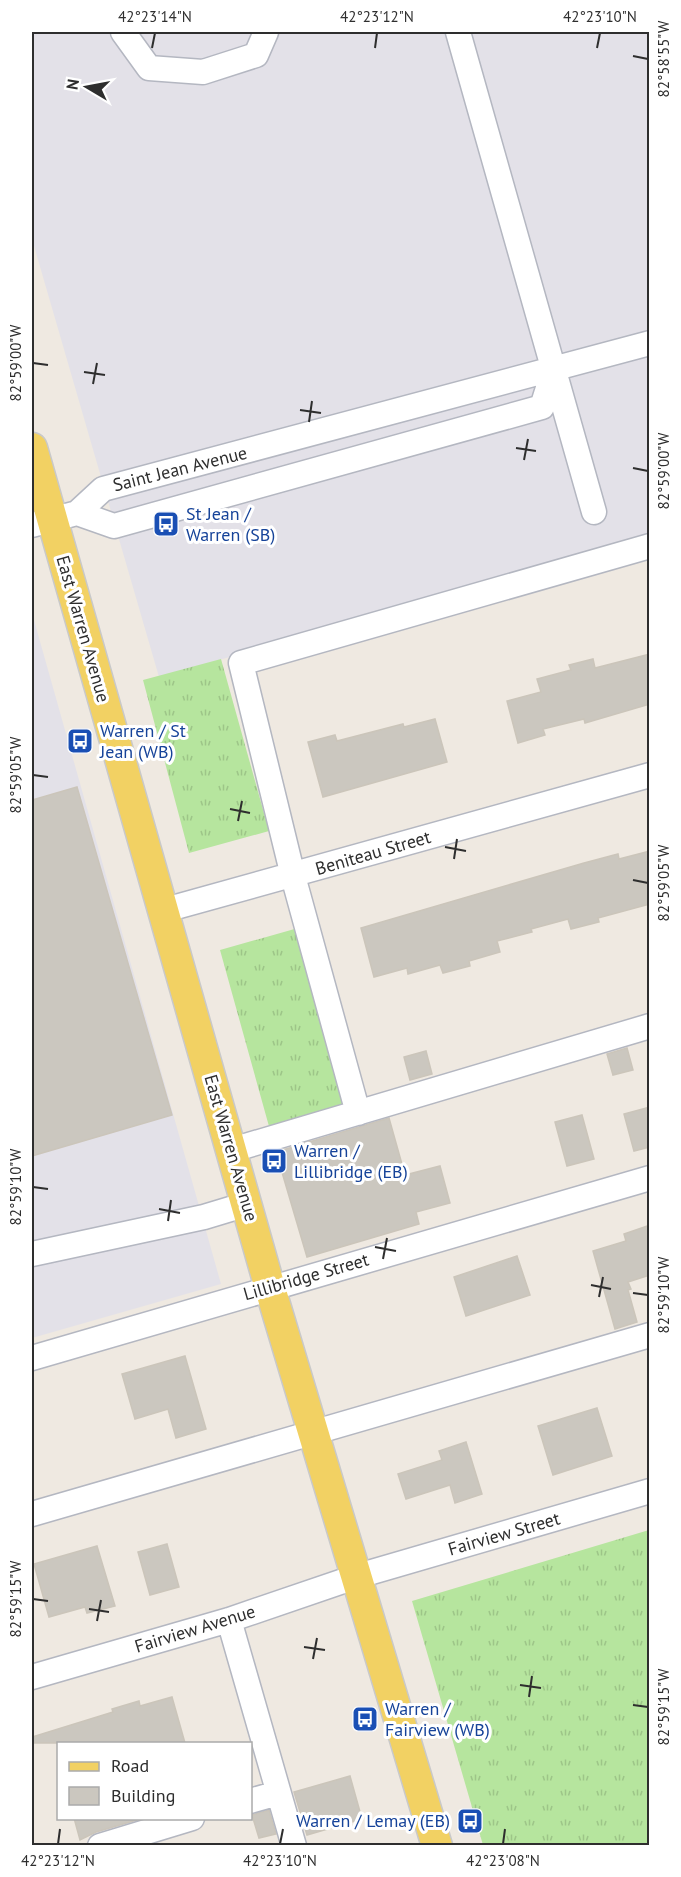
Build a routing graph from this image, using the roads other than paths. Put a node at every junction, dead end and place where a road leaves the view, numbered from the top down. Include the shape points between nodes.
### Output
1 (123, 32) edge
2 (266, 32) edge
3 (458, 32) edge
4 (650, 342) edge
5 (554, 369) junction
6 (32, 448) edge
7 (594, 512) dead end
8 (53, 519) edge
9 (650, 546) edge
10 (650, 775) edge
11 (293, 876) junction
12 (165, 910) junction
13 (650, 1026) edge
14 (358, 1113) junction
15 (232, 1150) junction
16 (650, 1178) edge
17 (247, 1204) junction
18 (32, 1254) edge
19 (270, 1288) junction
20 (650, 1335) edge
21 (32, 1358) edge
22 (314, 1433) junction
23 (650, 1491) edge
24 (32, 1514) edge
25 (358, 1576) junction
26 (229, 1620) junction
27 (32, 1677) edge
28 (279, 1793) junction
29 (252, 1800) edge
30 (185, 1820) edge
31 (100, 1845) edge
32 (294, 1845) edge
33 (437, 1845) edge

1 - 2 street via 150,68 203,72 255,55
3 - 5 street
4 - 5 street, Saint Jean Avenue
5 - 7 street
5 - 8 street, Saint Jean Avenue via 102,489
5 - 8 street, Saint Jean Avenue via 542,407 114,526
6 - 8 main road, East Warren Avenue
8 - 12 main road, East Warren Avenue
9 - 11 street via 241,663
10 - 11 street, Beniteau Street
11 - 12 street, Beniteau Street
11 - 14 street
12 - 15 main road, East Warren Avenue
13 - 14 street
14 - 15 street
15 - 17 main road, East Warren Avenue
16 - 19 street, Lillibridge Street
17 - 18 street
17 - 19 main road, East Warren Avenue
19 - 21 street, Lillibridge Street
19 - 22 main road, East Warren Avenue
20 - 22 street
22 - 24 street
22 - 25 main road, East Warren Avenue
23 - 25 street, Fairview Street
25 - 26 street, Fairview Avenue
25 - 33 main road, East Warren Avenue
26 - 27 street, Fairview Avenue
26 - 28 street
28 - 29 street
28 - 32 street
30 - 31 street

